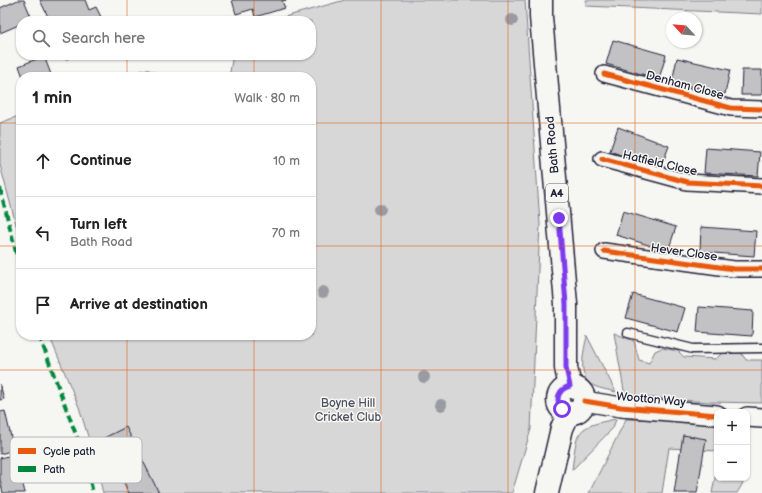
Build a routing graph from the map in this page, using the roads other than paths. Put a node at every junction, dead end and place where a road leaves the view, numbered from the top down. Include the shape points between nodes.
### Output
1 (541, 0) edge
2 (604, 74) dead end
3 (762, 109) edge
4 (602, 159) dead end
5 (762, 186) edge
6 (604, 252) dead end
7 (762, 269) edge
8 (628, 333) dead end
9 (762, 348) edge
10 (574, 400) junction
11 (714, 415) edge
12 (750, 417) edge
13 (762, 418) edge
14 (547, 493) edge

1 - 10 main road, Bath Road / A4 via 566,304 566,368
2 - 3 street, Denham Close via 731,108
4 - 5 street, Hatfield Close via 687,182
6 - 7 street, Hever Close via 734,269
8 - 9 lane via 692,349
10 - 11 street, Wootton Way via 621,407
10 - 14 main road via 562,428
12 - 13 street

